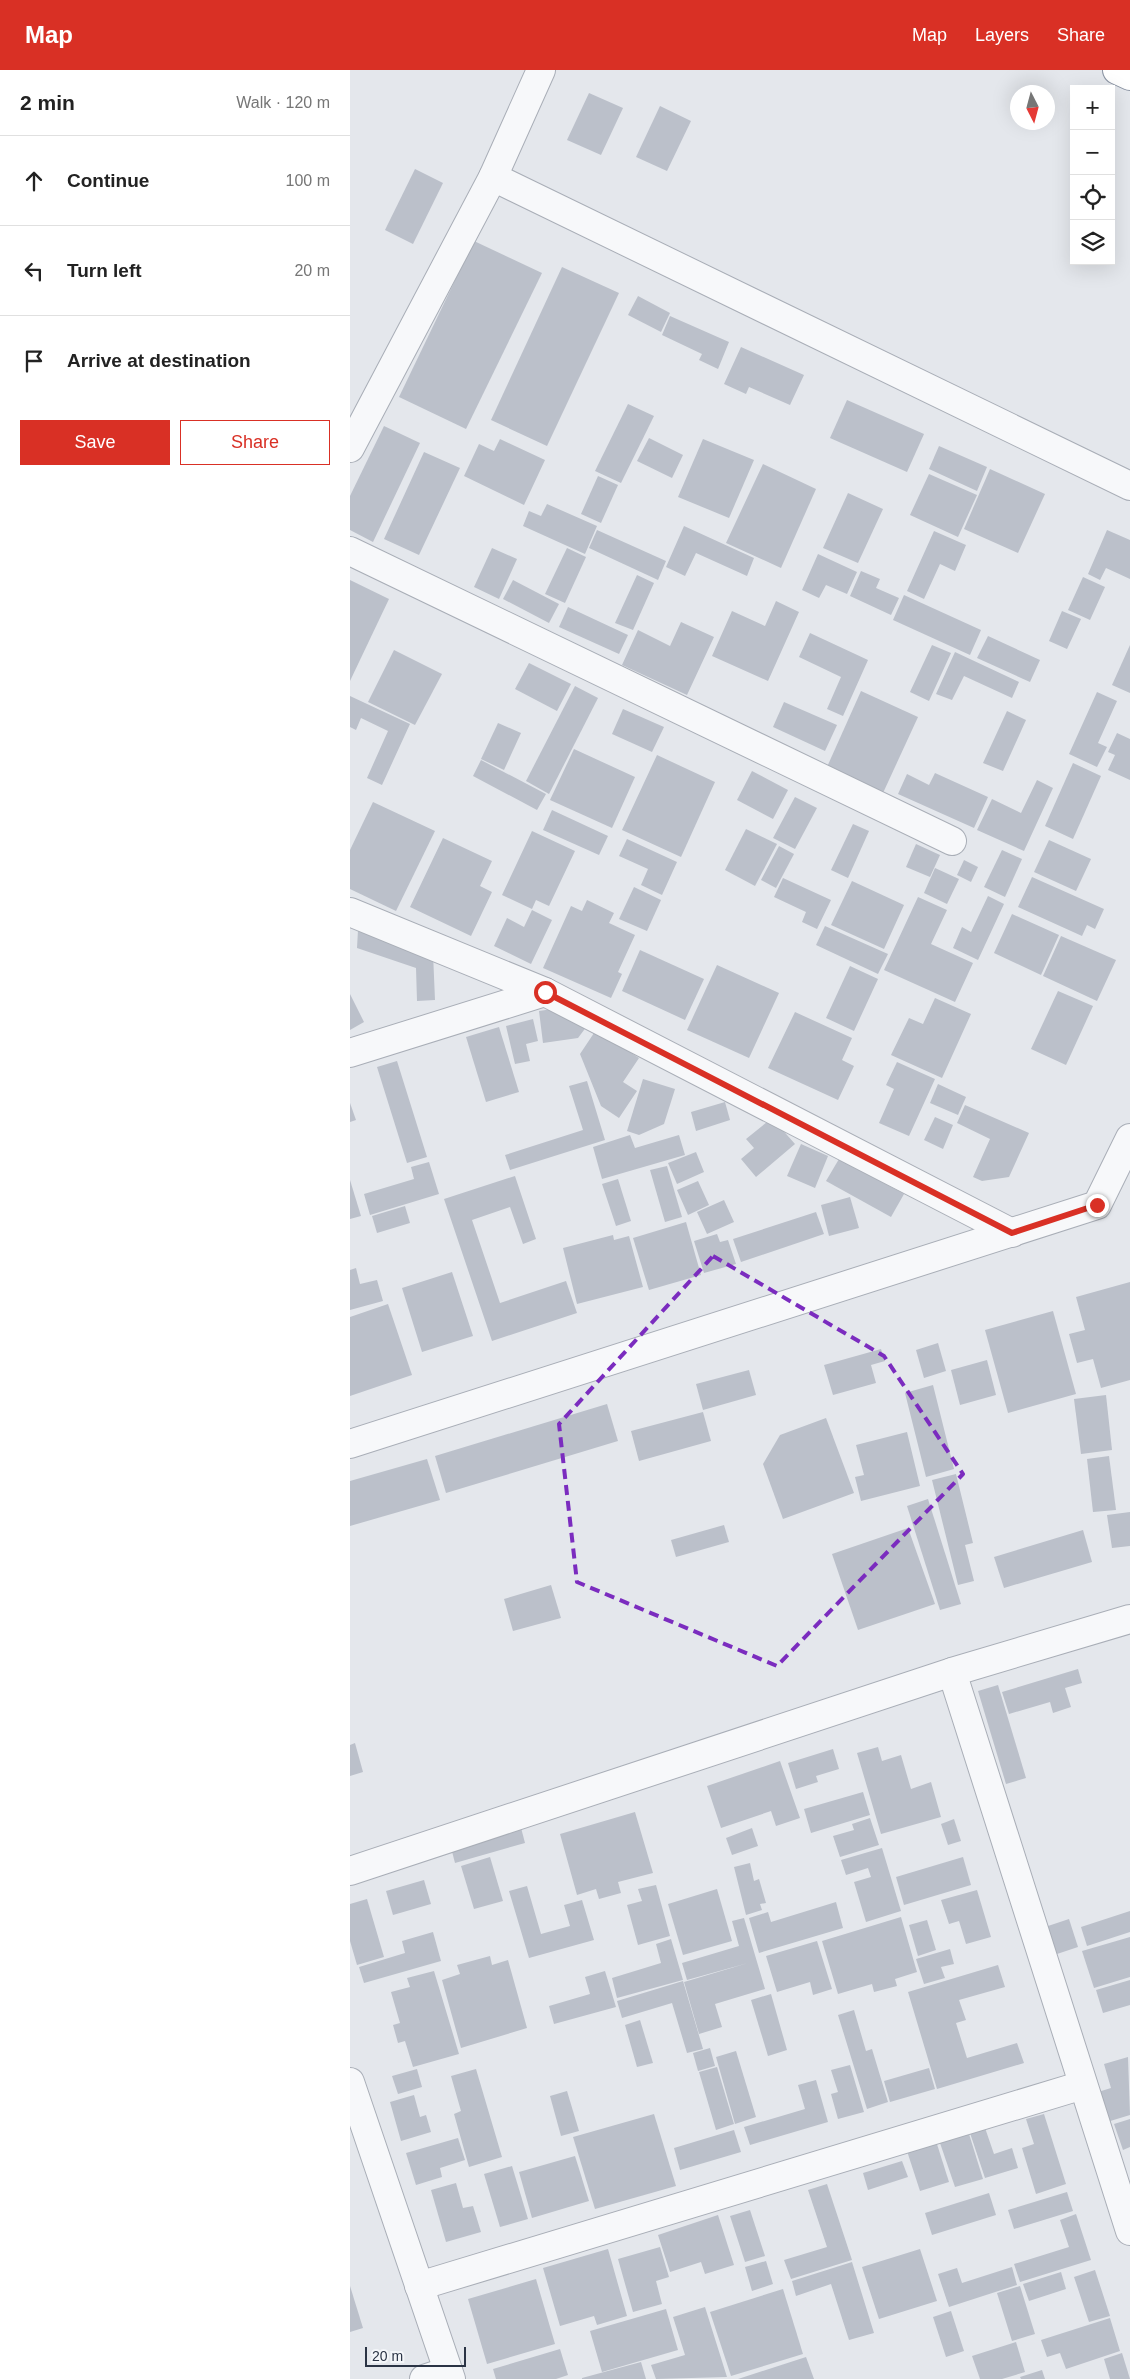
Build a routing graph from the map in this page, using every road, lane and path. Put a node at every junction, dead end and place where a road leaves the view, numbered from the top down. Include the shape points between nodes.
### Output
1 (541, 70) edge
2 (1117, 70) edge
3 (1130, 76) edge
4 (493, 177) junction
5 (350, 448) edge
6 (1130, 486) edge
7 (350, 551) edge
8 (952, 841) dead end
9 (350, 912) edge
10 (545, 992) junction
11 (350, 1053) edge
12 (1130, 1138) edge
13 (1012, 1233) junction
14 (350, 1444) edge
15 (1130, 1619) edge
16 (952, 1672) junction
17 (350, 1871) edge
18 (350, 2082) edge
19 (1083, 2085) junction
20 (1130, 2231) edge
21 (419, 2286) junction
22 (441, 2376) edge

1 - 4 street
2 - 3 highway
4 - 5 street
4 - 6 street
7 - 8 street
9 - 10 street
10 - 11 street
10 - 13 street
12 - 13 street via 1097,1205
13 - 14 street
15 - 16 street
16 - 17 street
16 - 19 street
18 - 21 street
19 - 20 street
19 - 21 street
21 - 22 street

